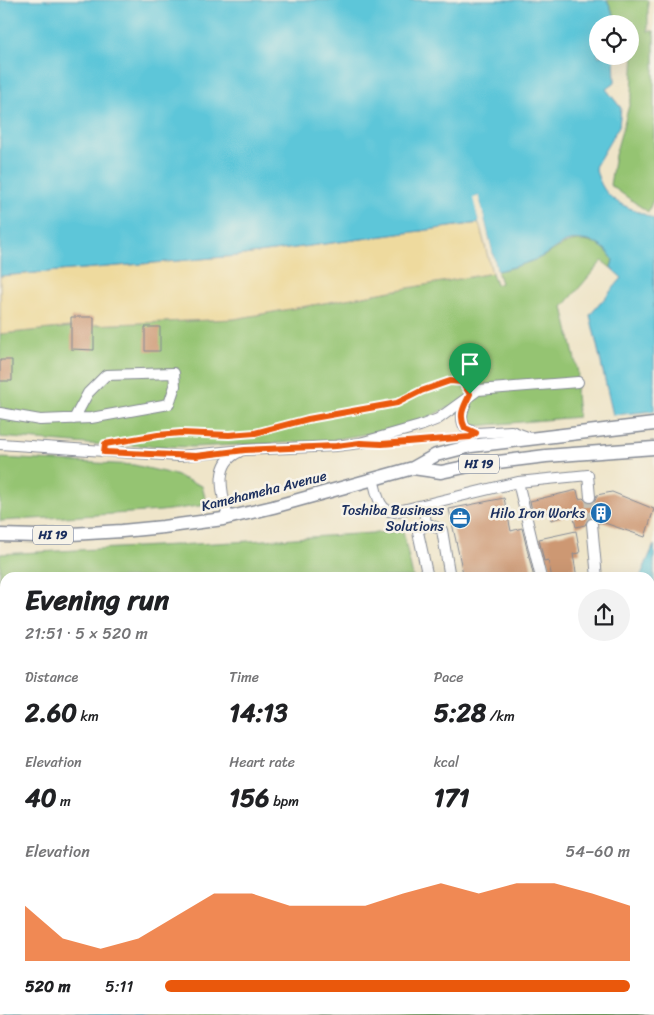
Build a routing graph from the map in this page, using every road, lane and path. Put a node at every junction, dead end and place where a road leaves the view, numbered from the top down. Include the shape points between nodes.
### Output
1 (578, 382) dead end
2 (470, 394) junction
3 (0, 413) edge
4 (74, 419) junction
5 (652, 424) edge
6 (450, 439) dead end
7 (531, 439) junction
8 (121, 442) dead end
9 (0, 444) edge
10 (391, 444) dead end
11 (652, 448) edge
12 (245, 450) junction
13 (413, 468) junction
14 (373, 479) junction
15 (518, 482) junction
16 (590, 497) tunnel mouth
17 (423, 505) junction
18 (228, 518) junction
19 (426, 523) junction
20 (592, 524) tunnel mouth
21 (0, 535) edge
22 (427, 572) edge
23 (449, 572) edge
24 (540, 572) edge
25 (596, 572) edge

1 - 2 lane via 478,390
2 - 7 lane via 462,411 461,421 465,428 476,433 511,431
2 - 8 path via 462,382 450,381 397,403 308,419 255,433 181,433
2 - 12 lane via 438,419 360,443
3 - 4 lane via 40,420
4 - 4 lane via 169,404 175,386 174,373 106,375 88,393
5 - 7 main road, Kamehameha Avenue / HI 19
6 - 10 path
7 - 13 main road, Kamehameha Avenue / HI 19 via 455,449
9 - 12 lane via 179,456
11 - 13 main road, Kamehameha Avenue / HI 19 via 546,456 441,472
12 - 18 lane via 230,456 223,470 221,483
13 - 14 main road, Kamehameha Avenue / HI 19
14 - 17 lane via 384,510 394,512
14 - 18 main road, Kamehameha Avenue / HI 19
15 - 16 lane via 588,475
15 - 17 lane
15 - 24 lane
17 - 19 lane
18 - 21 main road, Kamehameha Avenue / HI 19 via 122,531
19 - 22 lane via 418,532
19 - 23 lane via 442,530
20 - 25 lane

